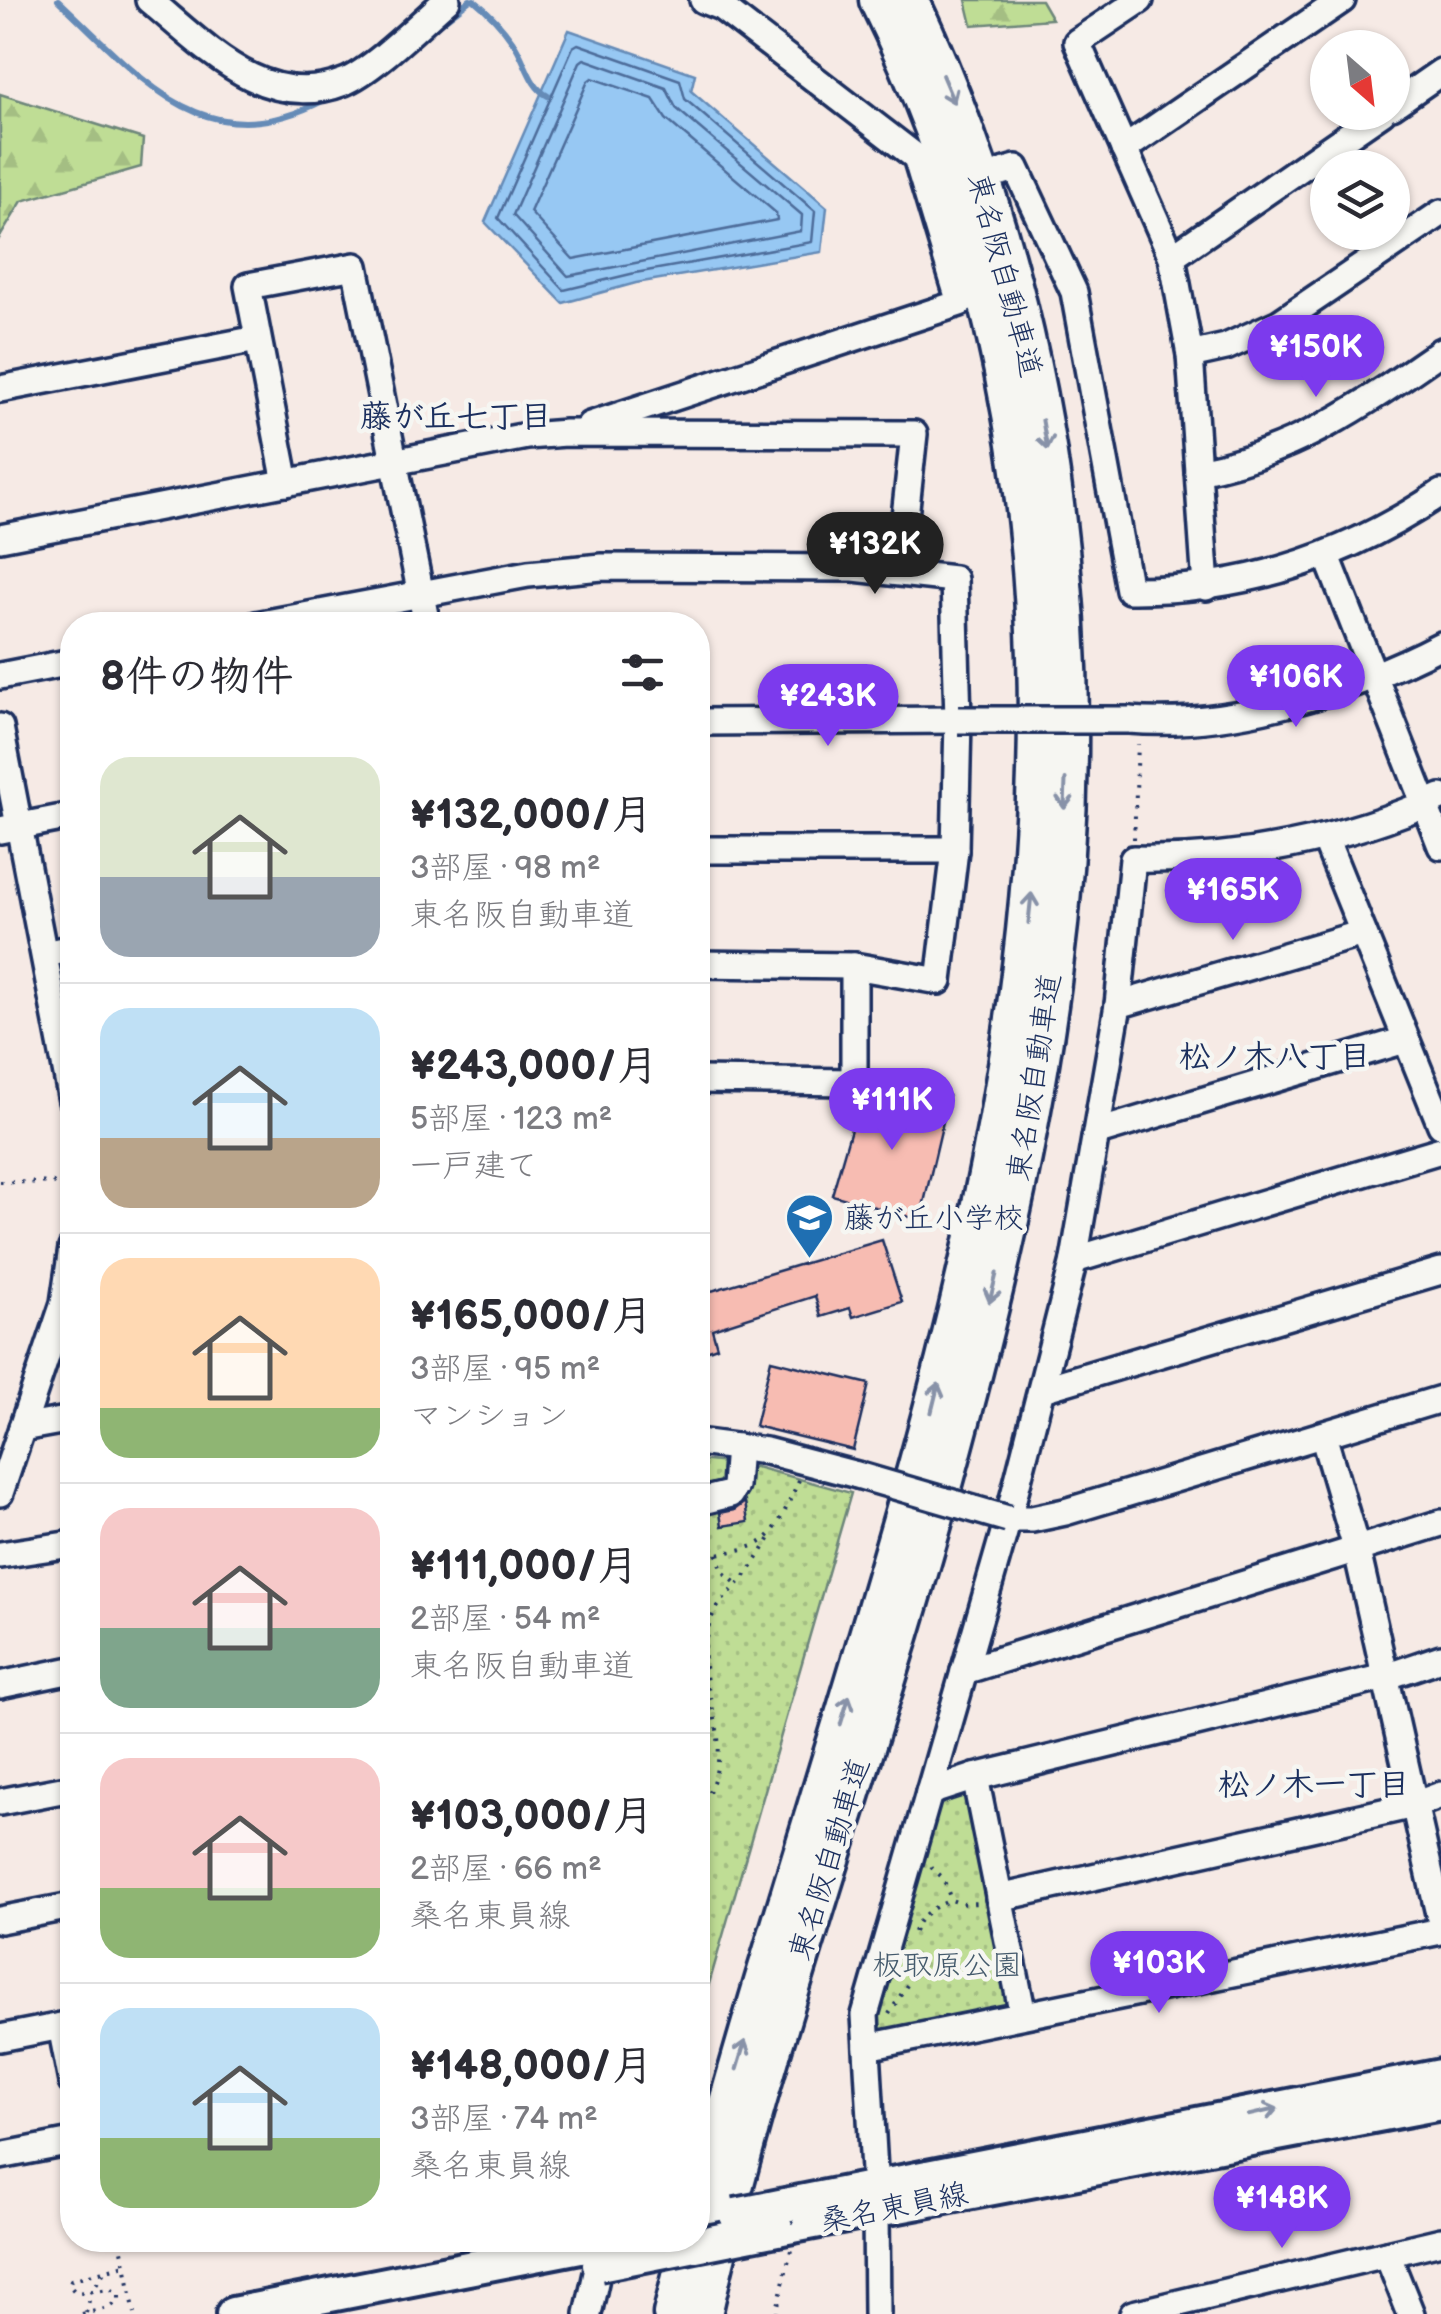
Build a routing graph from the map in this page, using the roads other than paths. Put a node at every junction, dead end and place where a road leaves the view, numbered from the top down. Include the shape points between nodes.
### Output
1 (149, 0) edge
2 (447, 0) edge
3 (702, 0) edge
4 (879, 0) edge
5 (910, 0) edge
6 (1140, 0) edge
7 (1342, 0) edge
8 (1441, 72) edge
9 (1410, 94) edge
10 (1356, 130) edge
11 (1124, 149) junction
12 (1002, 172) dead end
13 (1441, 212) edge
14 (1172, 257) junction
15 (258, 339) junction
16 (1441, 351) edge
17 (1190, 356) junction
18 (0, 389) edge
19 (566, 433) junction
20 (394, 461) junction
21 (1198, 470) junction
22 (286, 483) junction
23 (1441, 493) edge
24 (0, 538) edge
25 (1327, 556) junction
26 (899, 572) junction
27 (1206, 587) junction
28 (421, 592) junction
29 (321, 612) edge
30 (425, 612) edge
31 (1441, 645) edge
32 (60, 664) edge
33 (0, 676) edge
34 (1375, 677) junction
35 (958, 720) junction
36 (710, 722) edge
37 (0, 727) edge
38 (1433, 801) edge
39 (60, 818) edge
40 (10, 828) edge
41 (1325, 838) junction
42 (1441, 846) edge
43 (710, 850) edge
44 (955, 850) junction
45 (1363, 933) junction
46 (60, 951) edge
47 (45, 954) junction
48 (710, 964) edge
49 (854, 966) junction
50 (1118, 1005) junction
51 (60, 1021) edge
52 (1405, 1040) junction
53 (710, 1080) edge
54 (1441, 1124) edge
55 (1098, 1132) junction
56 (1441, 1150) edge
57 (1074, 1260) junction
58 (1441, 1270) edge
59 (60, 1324) edge
60 (1042, 1390) junction
61 (1441, 1399) edge
62 (60, 1420) edge
63 (22, 1428) junction
64 (1323, 1435) junction
65 (710, 1444) edge
66 (738, 1447) junction
67 (0, 1493) edge
68 (710, 1499) edge
69 (1008, 1520) junction
70 (1441, 1523) edge
71 (60, 1546) edge
72 (1357, 1551) junction
73 (0, 1555) edge
74 (1441, 1658) edge
75 (964, 1671) junction
76 (60, 1672) edge
77 (1386, 1677) junction
78 (0, 1685) edge
79 (975, 1777) junction
80 (60, 1790) edge
81 (929, 1792) junction
82 (1441, 1796) edge
83 (0, 1802) edge
84 (1414, 1805) junction
85 (999, 1898) junction
86 (60, 1908) edge
87 (0, 1920) edge
88 (1441, 1924) edge
89 (1441, 1931) edge
90 (1023, 2015) junction
91 (60, 2026) edge
92 (0, 2038) edge
93 (867, 2047) junction
94 (1441, 2076) edge
95 (1441, 2104) edge
96 (60, 2144) edge
97 (0, 2156) edge
98 (710, 2171) edge
99 (876, 2200) junction
100 (710, 2221) edge
101 (786, 2226) junction
102 (710, 2236) edge
103 (1441, 2240) edge
104 (586, 2252) edge
105 (591, 2252) edge
106 (602, 2252) edge
107 (689, 2252) edge
108 (1387, 2254) junction
109 (1163, 2311) edge
110 (234, 2314) edge
111 (347, 2314) edge
112 (588, 2314) edge
113 (673, 2314) edge
114 (702, 2314) edge
115 (878, 2314) edge
116 (1133, 2314) edge
117 (1411, 2314) edge

1 - 2 street via 236,70 291,90 346,82
3 - 19 street via 721,6 916,158 934,198 960,303
98 -> 4 highway, 東名阪自動車道 via 904,1518 956,1320 1004,1097 1035,865 1038,644 1030,530 1005,372 964,216
5 -> 114 highway, 東名阪自動車道 via 991,208 1046,442 1058,529 1067,761 1052,980 1012,1209 932,1524 754,2108
6 - 11 street via 1077,42
7 - 11 street
8 - 9 street
10 - 14 street
11 - 14 street
12 - 27 street via 1016,168 1074,292 1129,590
13 - 17 street via 1278,323
14 - 17 street
15 - 18 street
15 - 20 street via 248,286 355,266
15 - 22 street
16 - 21 street via 1319,430 1243,462
17 - 21 street
19 - 20 street
19 - 26 street via 914,434
20 - 22 street
20 - 28 street
21 - 27 street
22 - 24 street
23 - 25 street
25 - 27 street
25 - 34 street
26 - 28 street via 602,567
26 - 35 street via 954,579
28 - 29 street
28 - 30 street
31 - 34 street
32 - 33 street
34 - 35 street, bridge via 1304,700 1133,730
34 - 38 street
35 - 36 street
35 - 44 street
37 - 40 street
38 - 41 street
38 - 42 street
39 - 40 street
40 - 47 street
41 - 45 street
41 - 50 street via 1231,854 1133,859
43 - 44 street
44 - 49 street via 939,981
45 - 50 street
45 - 52 street
46 - 47 street
47 - 51 street
48 - 49 street
49 - 53 street via 854,1082
50 - 55 street
52 - 54 street
52 - 55 street
55 - 57 street
56 - 57 street
57 - 60 street
58 - 60 street
59 - 63 street
60 - 69 street
61 - 64 street
62 - 63 street
63 - 67 street
64 - 69 street via 1064,1512
64 - 72 street
65 - 66 street
66 - 68 street via 735,1486
66 - 69 street, bridge
69 - 75 street
70 - 72 street
71 - 73 street
72 - 75 street
72 - 77 street
74 - 77 street
75 - 81 street
76 - 78 street
77 - 79 street
77 - 84 street
79 - 81 street
79 - 85 street
80 - 83 street
81 - 93 street via 866,2015
82 - 84 street
84 - 85 street
84 - 88 street
85 - 90 street
86 - 87 street
89 - 90 street
90 - 93 street
91 - 92 street
93 - 99 street
99 -> 94 main road, 桑名東員線
95 - 99 main road, 桑名東員線
96 - 97 street
99 - 101 main road, 桑名東員線
99 - 115 street
100 - 101 main road, 桑名東員線, bridge
101 - 102 main road, 桑名東員線, bridge
103 - 108 street
104 - 110 main road, 桑名東員線
105 - 111 main road, 桑名東員線
106 - 112 street
107 - 113 highway
108 - 109 street
108 - 117 street
109 - 116 street

